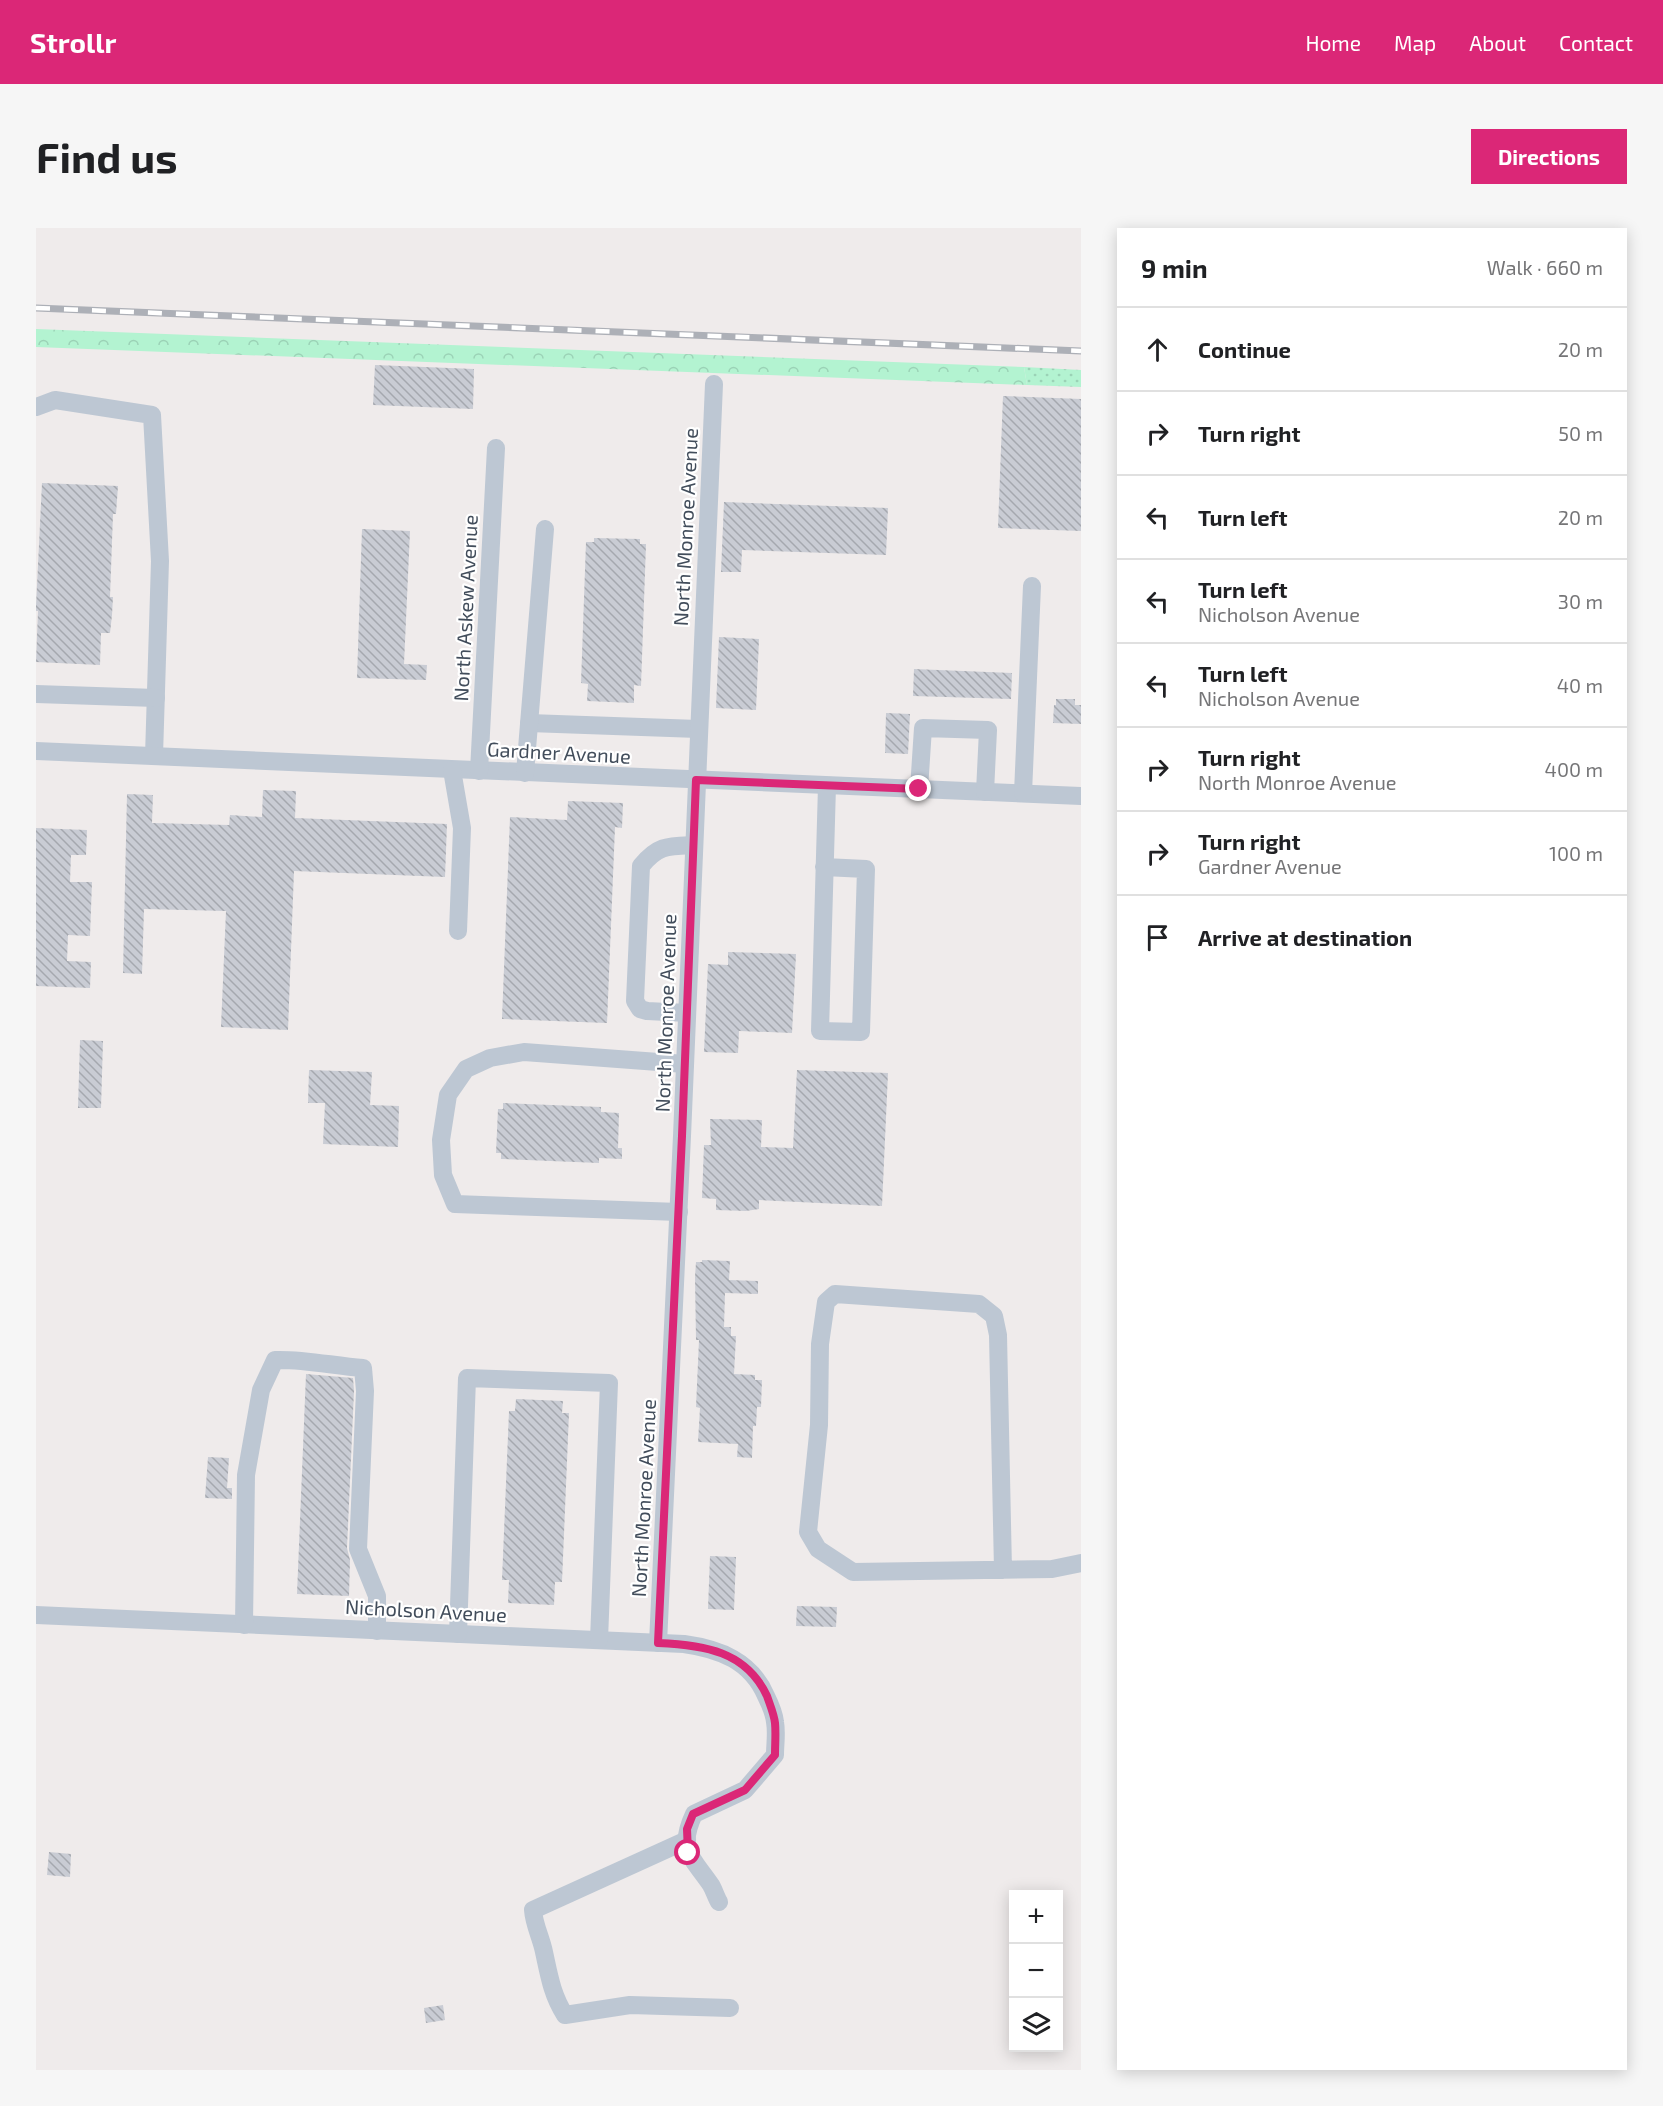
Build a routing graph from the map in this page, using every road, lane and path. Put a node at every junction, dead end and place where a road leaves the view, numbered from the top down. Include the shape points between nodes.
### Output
1 (714, 384) dead end
2 (36, 407) edge
3 (496, 448) dead end
4 (545, 529) dead end
5 (1032, 586) dead end
6 (36, 694) edge
7 (156, 698) junction
8 (529, 723) junction
9 (698, 729) junction
10 (36, 751) edge
11 (154, 756) junction
12 (452, 770) junction
13 (479, 771) junction
14 (525, 773) junction
15 (696, 780) junction
16 (827, 786) junction
17 (919, 789) junction
18 (985, 792) junction
19 (1023, 793) junction
20 (1081, 796) edge
21 (693, 845) junction
22 (824, 867) junction
23 (458, 931) dead end
24 (687, 1013) junction
25 (685, 1064) junction
26 (679, 1212) junction
27 (1081, 1563) edge
28 (1003, 1570) junction
29 (36, 1615) edge
30 (244, 1624) junction
31 (377, 1630) junction
32 (458, 1634) junction
33 (599, 1640) junction
34 (658, 1643) junction
35 (687, 1839) junction
36 (719, 1902) dead end
37 (730, 2008) dead end

1 - 9 street, North Monroe Avenue
2 - 7 street via 55,400 152,415 160,561
3 - 13 street, North Askew Avenue
4 - 8 street
5 - 19 street
6 - 7 street
7 - 11 street
8 - 9 street
8 - 14 street
9 - 15 street, North Monroe Avenue
10 - 11 street, Gardner Avenue
11 - 12 street, Gardner Avenue
12 - 13 street, Gardner Avenue
12 - 23 street via 462,828
13 - 14 street, Gardner Avenue
14 - 15 street, Gardner Avenue
15 - 16 street, Gardner Avenue
15 - 21 street, North Monroe Avenue
16 - 17 street, Gardner Avenue
16 - 22 street
17 - 18 street, Gardner Avenue
17 - 18 street via 923,728 988,730
18 - 19 street, Gardner Avenue
19 - 20 street, Gardner Avenue
21 - 24 street, North Monroe Avenue
21 - 24 street via 668,846 651,854 641,866 635,1001 647,1011
22 - 22 street via 820,1031 861,1032 866,869
24 - 25 street, North Monroe Avenue
25 - 26 street, North Monroe Avenue
25 - 26 street via 524,1052 490,1058 466,1069 448,1095 441,1140 443,1175 455,1203
26 - 34 street, North Monroe Avenue
27 - 28 street via 1052,1569
28 - 28 street via 853,1572 818,1549 808,1532 819,1425 820,1344 826,1302 835,1294 979,1304 994,1316 998,1335
29 - 30 street, Nicholson Avenue
30 - 31 street, Nicholson Avenue
30 - 31 street via 246,1475 261,1390 276,1360 298,1359 363,1368 358,1548 377,1596
31 - 32 street, Nicholson Avenue
32 - 33 street, Nicholson Avenue
32 - 33 street via 467,1378 609,1383
33 - 34 street, Nicholson Avenue
34 - 35 street, Nicholson Avenue via 699,1646 739,1661 764,1690 775,1722 775,1755 745,1790 693,1814
35 - 36 street via 688,1853
35 - 37 street via 533,1910 534,1922 556,2001 565,2015 630,2005

